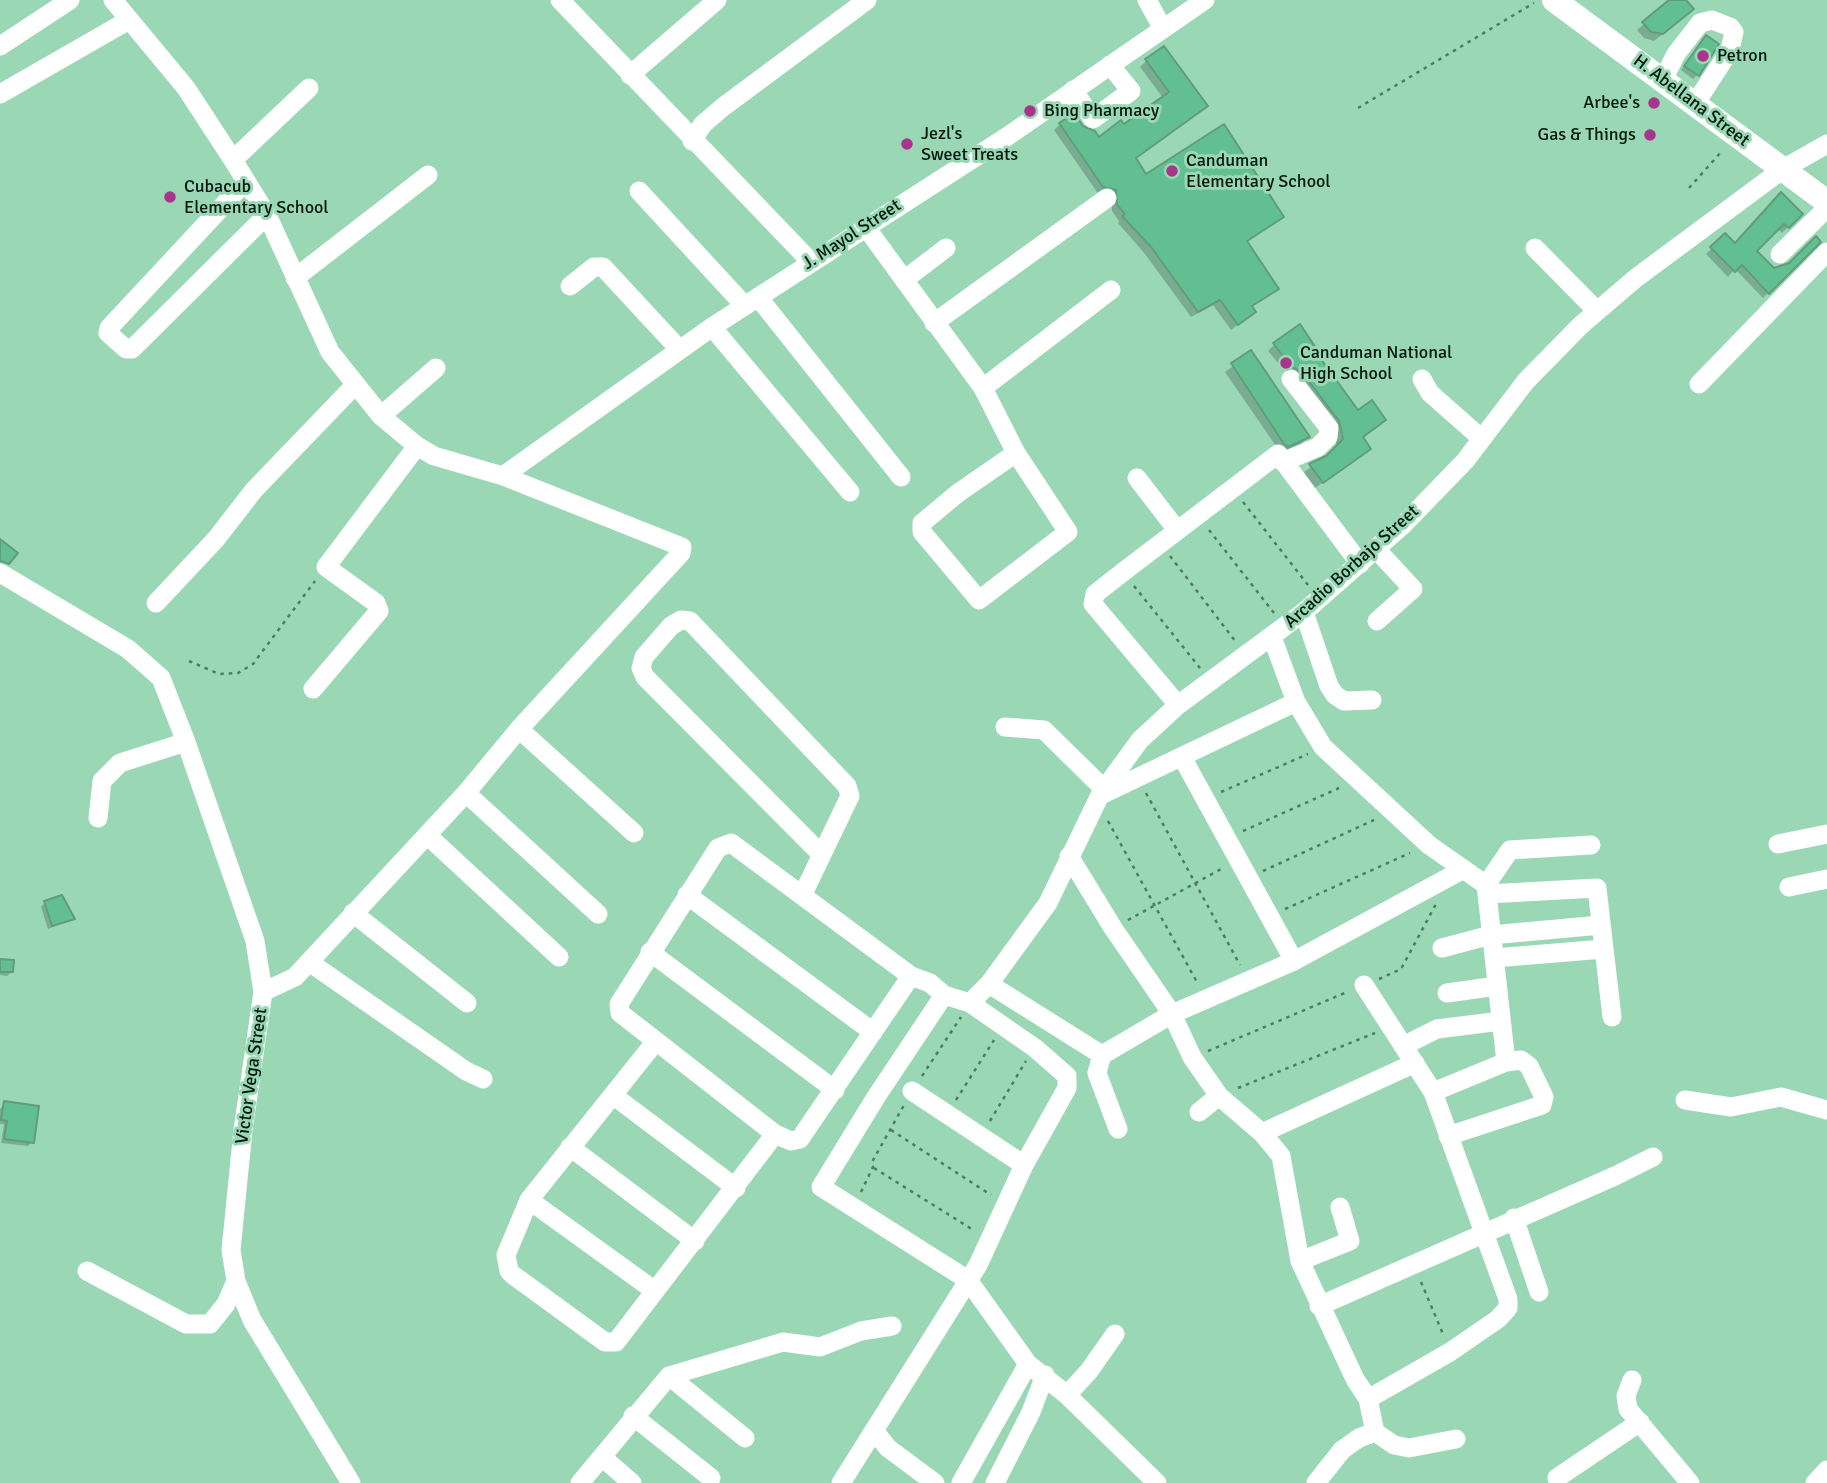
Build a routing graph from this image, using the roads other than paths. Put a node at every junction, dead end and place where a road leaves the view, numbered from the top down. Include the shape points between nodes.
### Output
1 (70, 0) edge
2 (113, 0) edge
3 (560, 0) edge
4 (717, 0) edge
5 (867, 0) edge
6 (1147, 0) edge
7 (1205, 0) edge
8 (1554, 0) edge
9 (129, 20) junction
10 (1163, 29) junction
11 (0, 47) edge
12 (1110, 65) junction
13 (630, 75) junction
14 (1662, 80) junction
15 (309, 88) dead end
16 (1073, 90) junction
17 (0, 94) edge
18 (1695, 104) junction
19 (692, 141) junction
20 (1827, 144) edge
21 (233, 160) junction
22 (1783, 169) junction
23 (428, 175) dead end
24 (246, 181) junction
25 (639, 191) dead end
26 (1107, 198) dead end
27 (1827, 205) edge
28 (267, 215) junction
29 (865, 226) junction
30 (946, 248) dead end
31 (1535, 248) dead end
32 (1827, 252) edge
33 (1780, 254) dead end
34 (810, 261) junction
35 (295, 278) junction
36 (904, 280) junction
37 (570, 286) dead end
38 (1111, 290) dead end
39 (751, 301) junction
40 (1597, 311) junction
41 (934, 323) junction
42 (712, 327) junction
43 (679, 349) junction
44 (436, 368) dead end
45 (1292, 379) dead end
46 (1422, 379) dead end
47 (1699, 384) dead end
48 (355, 385) junction
49 (983, 388) junction
50 (380, 416) junction
51 (1482, 439) junction
52 (417, 446) junction
53 (1016, 453) junction
54 (1283, 462) junction
55 (503, 476) junction
56 (901, 477) dead end
57 (1138, 478) dead end
58 (850, 492) dead end
59 (1177, 530) junction
60 (1376, 549) junction
61 (1360, 564) junction
62 (0, 573) edge
63 (156, 603) dead end
64 (1311, 605) junction
65 (1377, 621) dead end
66 (1278, 632) junction
67 (313, 689) dead end
68 (1371, 700) dead end
69 (1296, 702) junction
70 (1178, 705) junction
71 (1005, 727) dead end
72 (519, 729) junction
73 (186, 742) junction
74 (1182, 757) junction
75 (466, 793) junction
76 (1100, 796) junction
77 (98, 818) dead end
78 (634, 833) dead end
79 (1827, 834) edge
80 (427, 835) junction
81 (1778, 844) dead end
82 (1591, 845) dead end
83 (821, 855) junction
84 (1069, 856) junction
85 (1464, 869) junction
86 (1827, 879) edge
87 (1789, 887) dead end
88 (1486, 890) junction
89 (803, 894) junction
90 (687, 895) junction
91 (354, 913) junction
92 (598, 914) dead end
93 (1601, 925) junction
94 (1491, 935) junction
95 (1442, 948) dead end
96 (1604, 949) junction
97 (650, 952) junction
98 (559, 957) dead end
99 (1494, 958) junction
100 (1294, 961) junction
101 (309, 962) junction
102 (989, 984) junction
103 (1364, 985) road end
104 (928, 986) junction
105 (1497, 986) junction
106 (263, 992) junction
107 (1447, 993) dead end
108 (467, 1003) dead end
109 (970, 1003) junction
110 (1172, 1014) junction
111 (1612, 1017) dead end
112 (1502, 1021) junction
113 (873, 1032) junction
114 (656, 1041) junction
115 (1404, 1046) junction
116 (1102, 1055) junction
117 (1506, 1062) junction
118 (1415, 1063) junction
119 (483, 1079) dead end
120 (835, 1090) junction
121 (912, 1091) dead end
122 (1433, 1092) junction
123 (614, 1096) junction
124 (1219, 1096) junction
125 (1685, 1100) dead end
126 (1827, 1110) edge
127 (1199, 1112) dead end
128 (1118, 1129) dead end
129 (1262, 1133) junction
130 (775, 1134) junction
131 (1448, 1136) junction
132 (570, 1147) junction
133 (1653, 1157) dead end
134 (1024, 1165) junction
135 (736, 1188) junction
136 (529, 1200) junction
137 (1340, 1207) dead end
138 (1514, 1219) junction
139 (1483, 1234) junction
140 (695, 1241) junction
141 (1300, 1261) junction
142 (87, 1271) dead end
143 (968, 1280) junction
144 (236, 1281) junction
145 (655, 1291) junction
146 (1539, 1292) dead end
147 (1319, 1306) junction
148 (891, 1326) dead end
149 (1115, 1335) dead end
150 (1028, 1364) junction
151 (1045, 1375) junction
152 (668, 1376) junction
153 (1632, 1380) dead end
154 (1067, 1395) junction
155 (1368, 1399) junction
156 (633, 1416) junction
157 (1640, 1422) junction
158 (1375, 1432) junction
159 (876, 1433) junction
160 (745, 1438) dead end
161 (1456, 1439) dead end
162 (602, 1457) junction
163 (1827, 1470) edge
164 (711, 1478) dead end
165 (1557, 1478) dead end
166 (351, 1483) edge
167 (580, 1483) edge
168 (632, 1483) edge
169 (841, 1483) edge
170 (935, 1483) edge
171 (961, 1483) edge
172 (995, 1483) edge
173 (1157, 1483) edge
174 (1316, 1483) edge
175 (1690, 1483) edge
176 (1815, 1483) edge

1 - 11 street
2 - 9 street
3 - 13 street
4 - 13 street
5 - 19 street via 723,107
6 - 10 street
7 - 10 street, J. Mayol Street
8 - 14 main road, H. Abellana Street
9 - 17 street
9 - 21 street via 186,88
10 - 12 street, J. Mayol Street
12 - 16 street, J. Mayol Street
12 - 16 street via 1131,91 1093,118
13 - 19 street
14 - 18 main road, H. Abellana Street
14 - 18 street via 1700,23 1712,20 1730,27 1734,32 1730,50
15 - 21 street
16 - 29 street, J. Mayol Street
18 - 22 main road, H. Abellana Street
19 - 34 street
20 - 22 street, Arcadio Borbajo Street
21 - 24 street
22 - 27 main road, H. Abellana Street
22 - 40 street, Arcadio Borbajo Street
23 - 35 street
24 - 28 street
24 - 28 street via 108,333 132,349
25 - 39 street
26 - 41 street
27 - 33 street
28 - 35 street
29 - 34 street, J. Mayol Street
29 - 36 street
30 - 36 street
31 - 40 street
32 - 47 street
34 - 39 street, J. Mayol Street
35 - 48 street via 330,352
36 - 41 street
37 - 43 street via 594,267 603,267
38 - 49 street
39 - 42 street, J. Mayol Street
39 - 56 street
40 - 51 street, Arcadio Borbajo Street via 1526,381
41 - 49 street
42 - 43 street, J. Mayol Street
42 - 58 street
43 - 55 street, J. Mayol Street
44 - 50 street
45 - 54 street via 1329,428 1328,437 1318,447
46 - 51 street via 1430,393
48 - 50 street
48 - 63 street via 254,490
49 - 53 street
50 - 52 street
51 - 60 street, Arcadio Borbajo Street
52 - 55 street via 447,461
52 - 67 street via 326,568 376,603 379,611
53 - 53 street via 1068,532 979,600 922,533 922,523
54 - 59 street via 1278,454
54 - 61 street
55 - 72 street via 682,547
57 - 59 street
59 - 70 street via 1095,594 1093,604
60 - 61 street, Arcadio Borbajo Street
60 - 65 street via 1413,589
61 - 64 street, Arcadio Borbajo Street
62 - 73 street, Victor Vega Street via 128,649 161,678
64 - 66 street, Arcadio Borbajo Street
64 - 68 street via 1329,686 1344,701
66 - 69 street
66 - 70 street, Arcadio Borbajo Street
69 - 74 street
69 - 85 street via 1323,747 1430,845
70 - 76 street, Arcadio Borbajo Street via 1140,740
71 - 76 street via 1044,730
72 - 75 street
72 - 78 street
73 - 77 street via 120,763 102,781
73 - 106 street, Victor Vega Street via 255,941
74 - 76 street
74 - 100 street
75 - 80 street
75 - 92 street
76 - 84 street, Arcadio Borbajo Street
79 - 81 street
80 - 91 street
80 - 98 street
82 - 88 street via 1510,850
83 - 83 street via 645,677 641,668 644,657 671,626 690,621 841,778 850,796
83 - 89 street
84 - 102 street, Arcadio Borbajo Street via 1048,903
84 - 110 street
85 - 88 street
85 - 100 street
86 - 87 street
88 - 93 street via 1597,888
88 - 94 street
89 - 90 street via 731,843 718,848
89 - 104 street
90 - 97 street
90 - 113 street
91 - 101 street
91 - 108 street
93 - 94 street
93 - 96 street
94 - 95 street
94 - 99 street
96 - 99 street
96 - 111 street
97 - 114 street via 620,1004 620,1013
97 - 120 street
99 - 105 street
100 - 110 street
101 - 106 street via 295,977
101 - 119 street
102 - 109 street, Arcadio Borbajo Street
102 - 116 street
103 - 115 street
104 - 109 street
104 - 113 street
104 - 143 street via 882,1087 821,1187
105 - 107 street
105 - 112 street
106 - 144 street, Victor Vega Street via 231,1250
109 - 134 street via 1035,1048 1065,1073 1069,1082
110 - 116 street
110 - 124 street via 1192,1057
112 - 115 street via 1437,1029
112 - 117 street
113 - 120 street
114 - 123 street
114 - 130 street
115 - 118 street
116 - 128 street via 1097,1073
117 - 122 street
117 - 131 street via 1521,1060 1529,1066 1544,1097 1542,1105
118 - 122 street
118 - 129 street
120 - 130 street via 800,1139
121 - 134 street
122 - 131 street
123 - 132 street
123 - 135 street
124 - 127 street
124 - 129 street
125 - 126 street via 1731,1107 1781,1097
129 - 141 street via 1282,1156
130 - 135 street
131 - 139 street
132 - 136 street
132 - 140 street
133 - 138 street
134 - 143 street
135 - 140 street
136 - 145 street
136 - 145 street via 506,1255 509,1271 605,1342 616,1342
137 - 141 street via 1350,1241
138 - 139 street
138 - 146 street
139 - 147 street
139 - 155 street via 1508,1308 1450,1352
140 - 145 street
141 - 147 street
142 - 144 street via 186,1324 210,1324
143 - 150 street
143 - 159 street
144 - 166 street, Victor Vega Street via 252,1320
147 - 155 street
148 - 152 street via 861,1331 820,1347 783,1342
149 - 154 street
150 - 151 street
150 - 171 street
151 - 154 street
151 - 172 street
152 - 156 street
152 - 160 street
153 - 157 street via 1626,1396 1628,1409
154 - 173 street
155 - 158 street
156 - 162 street
156 - 164 street
157 - 165 street
157 - 175 street
158 - 161 street via 1394,1445 1409,1448
158 - 174 street via 1342,1450
159 - 169 street
159 - 170 street via 888,1448
162 - 167 street
162 - 168 street
163 - 176 street

